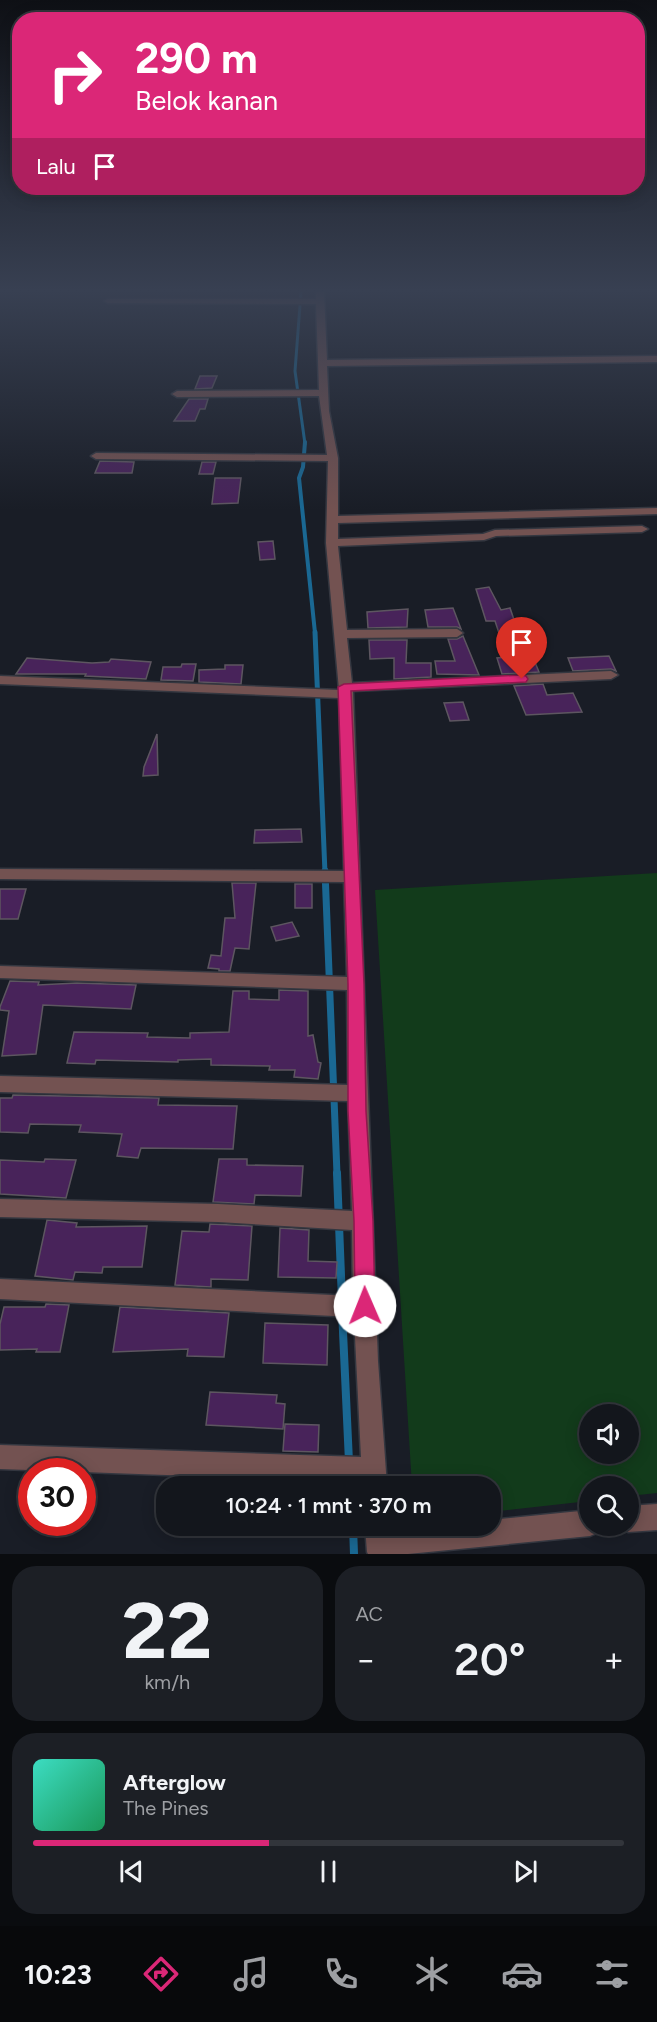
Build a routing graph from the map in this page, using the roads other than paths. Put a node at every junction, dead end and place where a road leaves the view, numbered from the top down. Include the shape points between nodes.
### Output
1 (323, 365) edge
2 (323, 393) junction
3 (177, 394) dead end
4 (96, 456) dead end
5 (333, 458) junction
6 (657, 511) edge
7 (333, 520) junction
8 (642, 529) dead end
9 (332, 543) junction
10 (456, 633) dead end
11 (340, 634) junction
12 (611, 675) dead end
13 (0, 680) edge
14 (340, 692) junction
15 (0, 874) edge
16 (346, 877) junction
17 (0, 972) edge
18 (348, 984) junction
19 (0, 1084) edge
20 (353, 1093) junction
21 (0, 1208) edge
22 (358, 1221) junction
23 (0, 1289) edge
24 (352, 1307) junction
25 (0, 1457) edge
26 (372, 1475) edge
27 (657, 1517) edge
28 (639, 1518) edge
29 (579, 1524) edge
30 (379, 1541) edge

1 - 2 street
2 - 3 street
2 - 5 street
4 - 5 street
5 - 7 street
6 - 7 street
7 - 9 street
8 - 9 street
9 - 11 street
10 - 11 street
11 - 14 street
12 - 14 street
13 - 14 street
14 - 16 street
15 - 16 street
16 - 18 street
17 - 18 street
18 - 20 street
19 - 20 street
20 - 22 street
21 - 22 street
22 - 24 street
23 - 24 street
24 - 26 street via 366,1361
25 - 26 street via 329,1468
27 - 28 street
29 - 30 street

